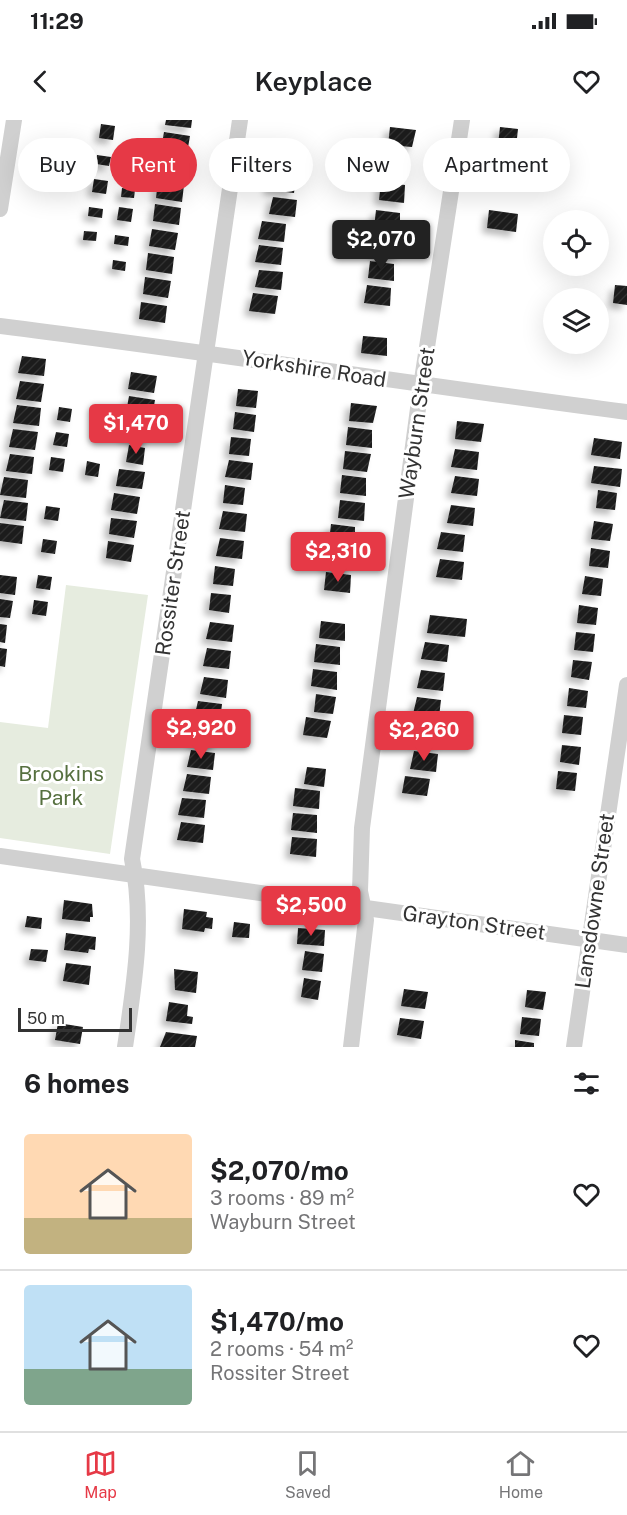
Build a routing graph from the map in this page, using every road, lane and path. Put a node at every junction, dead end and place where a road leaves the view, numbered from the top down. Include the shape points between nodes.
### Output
1 (14, 120) edge
2 (240, 120) edge
3 (462, 120) edge
4 (0, 209) edge
5 (0, 326) edge
6 (207, 352) junction
7 (421, 386) junction
8 (627, 412) edge
9 (627, 685) edge
10 (0, 856) edge
11 (135, 875) junction
12 (363, 908) junction
13 (589, 939) junction
14 (627, 945) edge
15 (125, 1047) edge
16 (351, 1047) edge
17 (574, 1047) edge

1 - 4 street
2 - 6 street, Rossiter Street
3 - 7 street, Wayburn Street
5 - 6 street, Yorkshire Road
6 - 7 street, Yorkshire Road
6 - 11 street, Rossiter Street via 132,859
7 - 8 street, Yorkshire Road
7 - 12 street, Wayburn Street via 362,828
9 - 13 street, Lansdowne Street
10 - 11 street, Grayton Street
11 - 12 street, Grayton Street
11 - 15 street, Rossiter Street via 135,981
12 - 13 street, Grayton Street
12 - 16 street, Wayburn Street via 365,931
13 - 14 street, Grayton Street
13 - 17 street, Lansdowne Street

